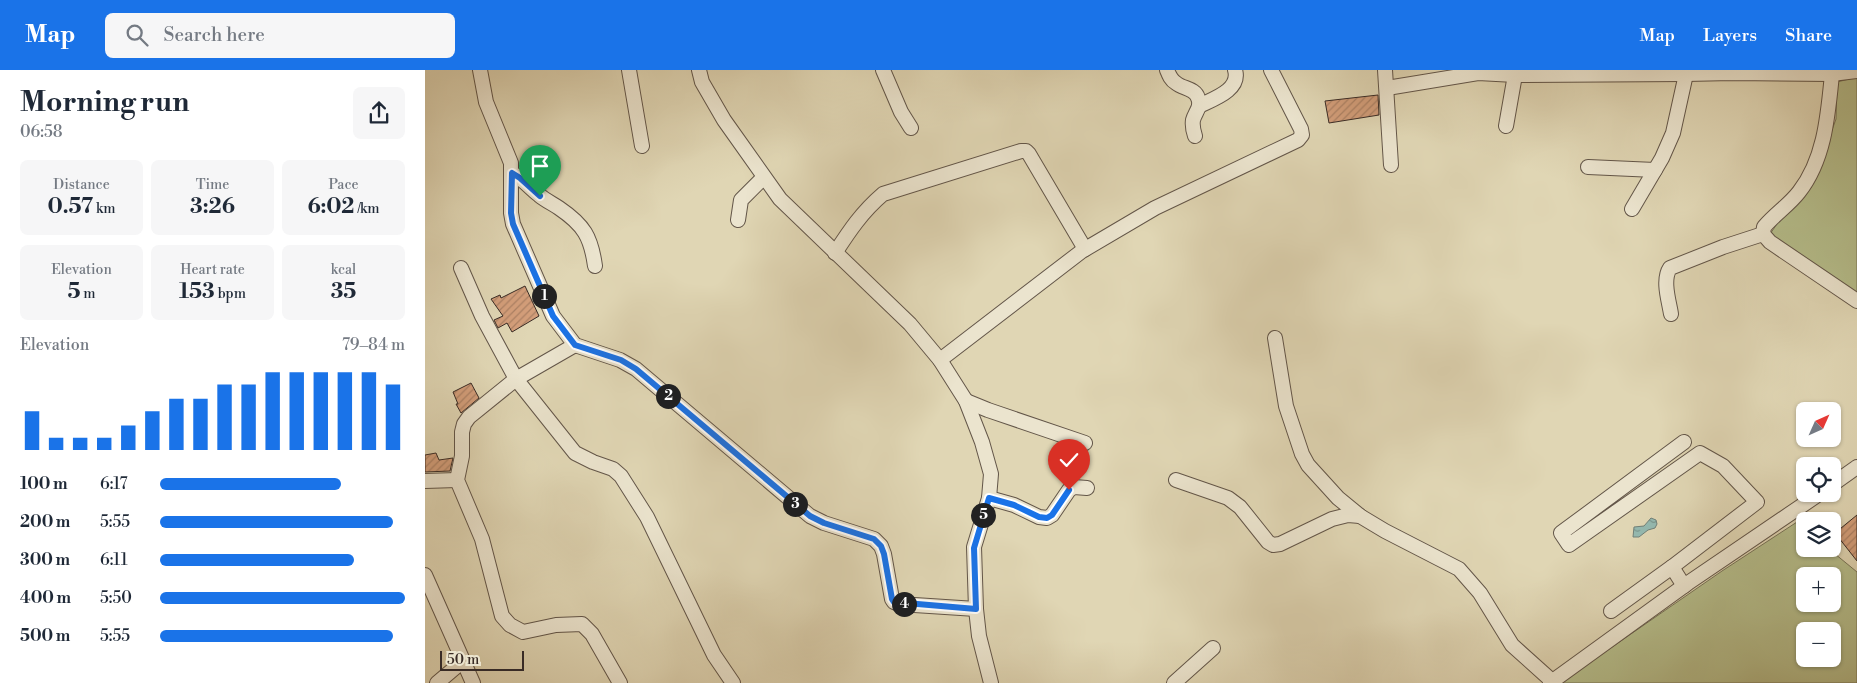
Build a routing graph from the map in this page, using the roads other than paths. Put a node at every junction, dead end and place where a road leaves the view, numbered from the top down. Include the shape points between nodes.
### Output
1 (480, 70) edge
2 (629, 70) edge
3 (699, 70) edge
4 (883, 70) edge
5 (1167, 70) edge
6 (1235, 70) edge
7 (1271, 70) edge
8 (1385, 70) edge
9 (1732, 71) edge
10 (1857, 71) edge
11 (1515, 74) junction
12 (1686, 74) junction
13 (1832, 74) junction
14 (1387, 88) junction
15 (1199, 106) junction
16 (1506, 126) dead end
17 (911, 128) dead end
18 (1195, 136) dead end
19 (642, 146) dead end
20 (1391, 165) dead end
21 (1588, 167) dead end
22 (1655, 170) junction
23 (512, 173) junction
24 (763, 178) junction
25 (1632, 209) dead end
26 (739, 220) dead end
27 (1763, 234) junction
28 (1085, 249) junction
29 (835, 253) junction
30 (595, 266) dead end
31 (461, 268) dead end
32 (1857, 301) edge
33 (1671, 314) dead end
34 (1275, 338) dead end
35 (575, 345) junction
36 (940, 360) junction
37 (516, 379) junction
38 (966, 401) junction
39 (1684, 442) dead end
40 (1085, 443) dead end
41 (1857, 467) edge
42 (1841, 478) edge
43 (457, 480) junction
44 (1176, 480) dead end
45 (425, 482) edge
46 (1087, 488) dead end
47 (989, 498) junction
48 (1807, 502) edge
49 (1360, 516) junction
50 (1672, 567) junction
51 (425, 575) edge
52 (1684, 586) junction
53 (976, 609) junction
54 (1611, 611) dead end
55 (1213, 648) dead end
56 (463, 661) junction
57 (1551, 682) edge
58 (437, 683) edge
59 (473, 683) edge
60 (620, 683) edge
61 (733, 683) edge
62 (991, 683) edge
63 (1174, 683) edge

1 - 23 street via 486,102
2 - 19 street
3 - 24 street via 724,120
4 - 17 street
5 - 15 street via 1177,85 1196,93
6 - 15 street via 1233,86
7 - 28 street via 1301,129 1302,135 1298,140 1155,208
8 - 14 street
9 - 12 street
9 - 13 street
10 - 13 street
11 - 12 street
11 - 14 street via 1478,73
11 - 16 street
12 - 22 street via 1673,133
13 - 27 street via 1823,138 1814,169 1799,192 1764,227
14 - 20 street
15 - 18 street via 1193,118
21 - 22 street
22 - 25 street
23 - 30 street via 582,228 592,246
23 - 35 street via 513,224 553,316
24 - 26 street via 741,200
24 - 29 street
27 - 32 street
27 - 33 street via 1671,268 1666,280
28 - 29 street via 1029,154 1021,151 883,194 866,208
28 - 36 street
29 - 36 street via 910,324
31 - 37 street
34 - 49 street via 1286,406 1302,454 1321,480
35 - 37 street
35 - 53 street via 621,360 636,369 810,516 874,539 884,554 894,602
36 - 38 street
37 - 43 street via 464,424
37 - 61 street via 575,453 613,469 621,476 647,517 714,655
38 - 40 street
38 - 47 street via 991,474
39 - 50 street via 1561,533 1569,545 1700,452 1723,466 1757,502
41 - 42 street
43 - 45 street
43 - 60 street via 482,539 502,616 523,632 582,624 592,634
44 - 49 street via 1228,498 1273,545 1331,520 1348,515
46 - 47 street via 1069,490 1047,518
47 - 53 street via 974,548
48 - 52 street
49 - 57 street via 1459,569 1480,593 1512,645
50 - 52 street
50 - 54 street
51 - 56 street
52 - 57 street
53 - 62 street
55 - 63 street
56 - 58 street
56 - 59 street

